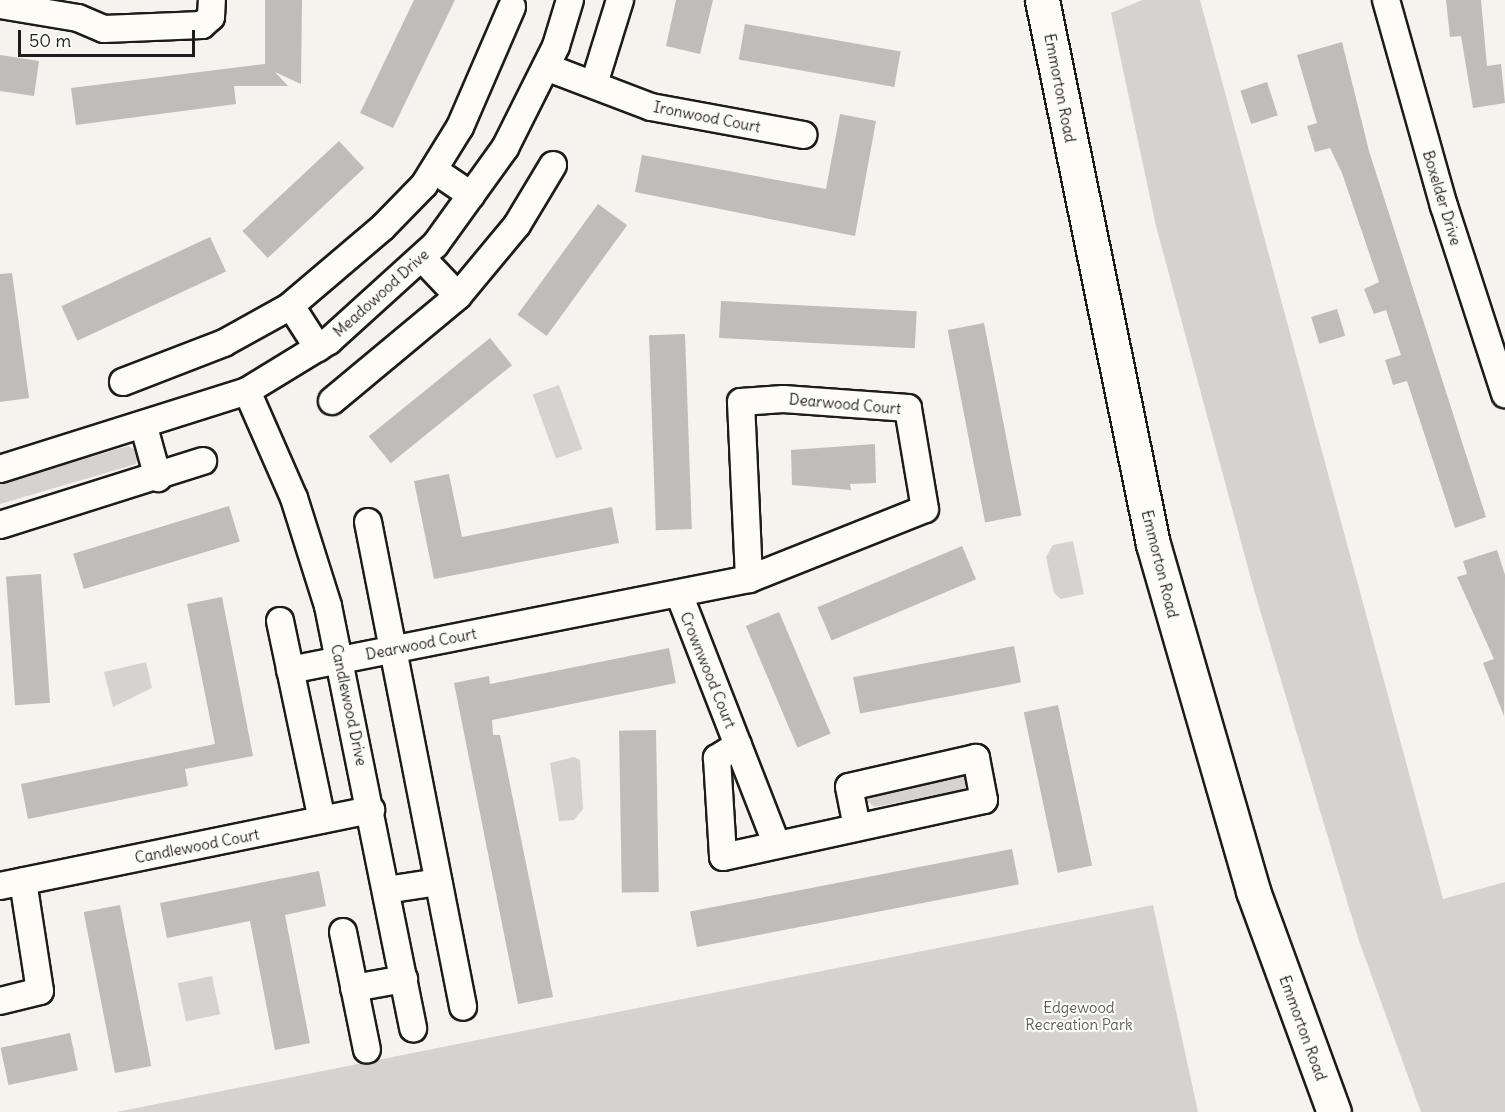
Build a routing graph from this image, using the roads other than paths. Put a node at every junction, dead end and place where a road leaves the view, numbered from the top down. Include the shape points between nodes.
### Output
1 (212, 0) edge
2 (570, 0) edge
3 (620, 0) edge
4 (1042, 0) edge
5 (1386, 0) edge
6 (0, 5) edge
7 (512, 7) dead end
8 (80, 9) edge
9 (546, 67) junction
10 (594, 84) junction
11 (803, 135) dead end
12 (553, 165) dead end
13 (434, 170) junction
14 (471, 195) junction
15 (422, 258) junction
16 (458, 296) junction
17 (291, 306) junction
18 (318, 348) junction
19 (123, 382) dead end
20 (247, 391) junction
21 (1505, 394) edge
22 (332, 401) dead end
23 (144, 427) junction
24 (203, 461) dead end
25 (0, 469) edge
26 (158, 478) junction
27 (368, 522) dead end
28 (0, 525) edge
29 (749, 579) junction
30 (679, 594) junction
31 (280, 621) dead end
32 (393, 649) junction
33 (340, 660) junction
34 (290, 670) junction
35 (738, 745) junction
36 (371, 810) junction
37 (322, 820) junction
38 (856, 827) junction
39 (776, 843) junction
40 (438, 882) junction
41 (11, 883) edge
42 (386, 890) junction
43 (343, 932) dead end
44 (404, 979) junction
45 (354, 988) junction
46 (0, 1001) edge
47 (463, 1007) dead end
48 (413, 1029) dead end
49 (367, 1050) dead end
50 (1334, 1112) edge

1 - 8 street via 211,17 202,26 104,29
2 - 9 street, Meadowood Drive
3 - 10 street
4 - 50 main road, Emmorton Road via 1159,565 1253,891
5 - 21 street, Boxelder Drive via 1444,206
6 - 8 street
7 - 13 street via 469,109
9 - 10 street, Ironwood Court
9 - 14 street, Meadowood Drive via 505,148
10 - 11 street, Ironwood Court via 651,107
12 - 16 street via 517,225
13 - 14 street
13 - 17 street via 383,227
14 - 15 street, Meadowood Drive
15 - 16 street
15 - 18 street, Meadowood Drive
16 - 22 street
17 - 18 street
17 - 19 street via 224,343
18 - 20 street, Meadowood Drive
20 - 23 street, Meadowood Drive
20 - 33 street, Candlewood Drive via 294,498
23 - 25 street, Meadowood Drive
23 - 26 street
24 - 26 street
26 - 28 street
27 - 32 street
29 - 29 street, Dearwood Court via 925,509 908,408 783,399 741,402
29 - 30 street, Dearwood Court
30 - 32 street, Dearwood Court
30 - 35 street, Crownwood Court
31 - 34 street
32 - 33 street, Dearwood Court
32 - 40 street
33 - 34 street, Dearwood Court
33 - 36 street, Candlewood Drive
34 - 37 street
35 - 39 street, Crownwood Court
35 - 39 street, Crownwood Court via 717,758 723,856
36 - 37 street, Candlewood Court
36 - 42 street, Candlewood Drive
37 - 41 street, Candlewood Court
38 - 38 street, Crownwood Court via 984,800 976,758 849,788
38 - 39 street, Crownwood Court
40 - 42 street
40 - 47 street
41 - 46 street, Candlewood Court via 40,991
42 - 44 street, Candlewood Drive
43 - 45 street
44 - 45 street
44 - 48 street, Candlewood Drive
45 - 49 street

